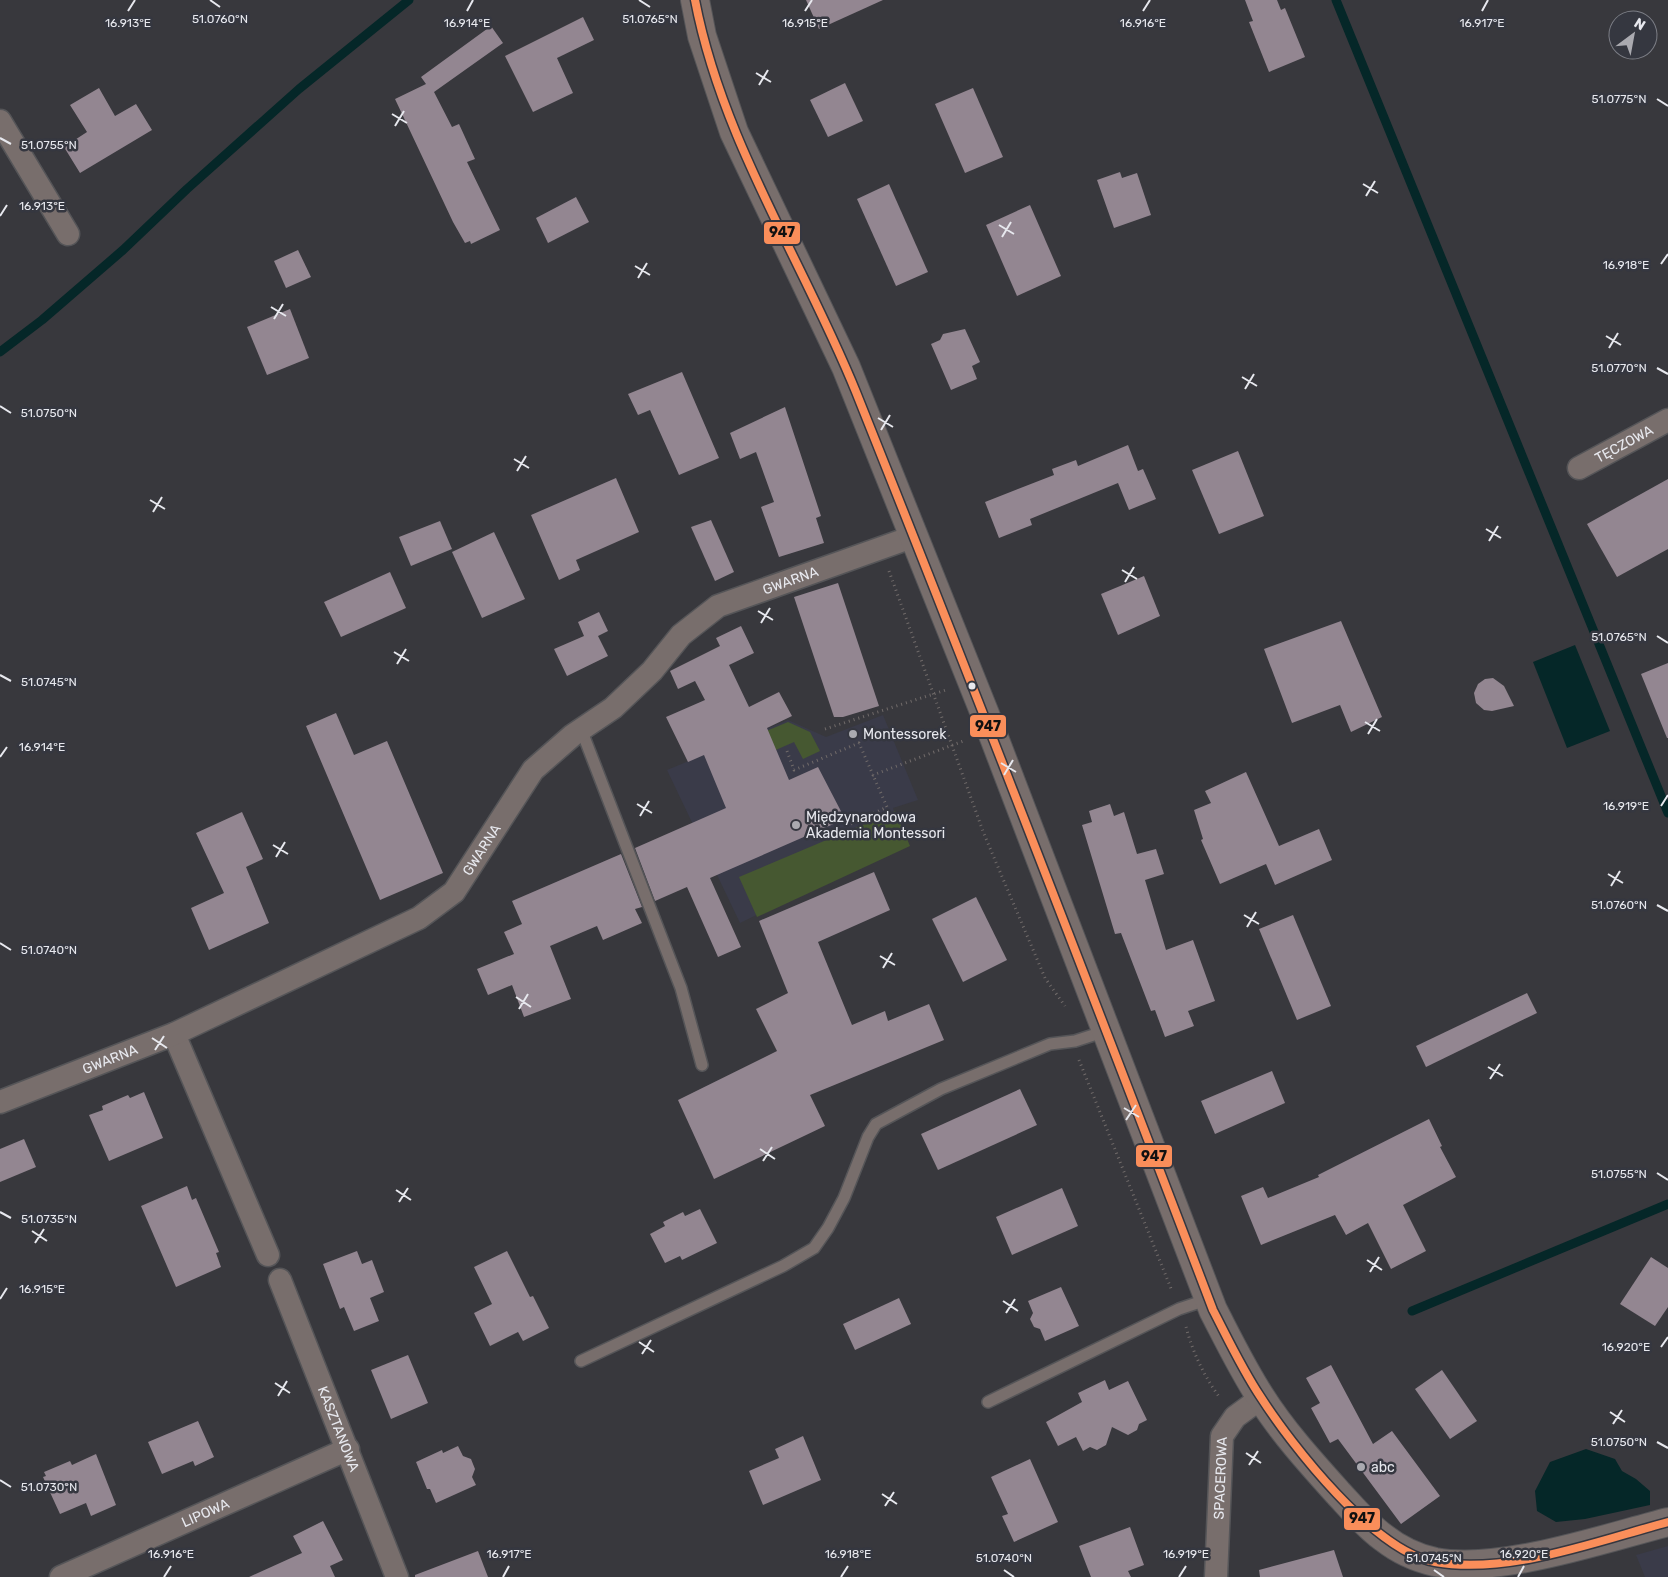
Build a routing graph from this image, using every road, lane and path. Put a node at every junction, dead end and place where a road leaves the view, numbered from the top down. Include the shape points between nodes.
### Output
1 (695, 0) edge
2 (0, 121) edge
3 (68, 234) dead end
4 (1668, 420) edge
5 (1579, 468) dead end
6 (915, 536) junction
7 (886, 563) dead end
8 (949, 690) dead end
9 (934, 694) junction
10 (581, 729) junction
11 (825, 729) dead end
12 (975, 737) dead end
13 (952, 745) junction
14 (786, 752) dead end
15 (873, 775) junction
16 (851, 824) dead end
17 (1106, 1031) junction
18 (174, 1034) junction
19 (1075, 1041) junction
20 (702, 1065) dead end
21 (0, 1102) edge
22 (268, 1256) dead end
23 (280, 1280) dead end
24 (1209, 1299) junction
25 (1179, 1309) junction
26 (581, 1361) dead end
27 (1261, 1398) junction
28 (988, 1402) dead end
29 (1226, 1406) dead end
30 (348, 1450) junction
31 (1668, 1522) edge
32 (61, 1577) edge
33 (397, 1577) edge
34 (1216, 1577) edge

1 - 6 street via 702,36 734,132 846,366
2 - 3 street
4 - 5 street, TĘCZOWA
6 - 10 street, GWARNA via 718,606 682,635 652,671 613,708
6 - 17 street
7 - 9 path
8 - 9 path
9 - 11 path
9 - 13 path
10 - 18 street, GWARNA via 533,770 454,892 419,918
10 - 20 lane via 681,988
12 - 13 path
13 - 15 path
13 - 19 path via 984,834 1045,978 1067,1009
14 - 15 path via 794,770 859,742
15 - 16 path via 888,807
17 - 19 lane
17 - 24 street
18 - 21 street, GWARNA
18 - 22 street
19 - 25 path via 1083,1072
19 - 26 lane via 1050,1044 942,1089 876,1124 844,1198 814,1248 783,1266
23 - 30 street, KASZTANOWA
24 - 25 lane
24 - 27 street via 1240,1364
25 - 28 lane
25 - 29 path via 1192,1349
27 - 31 street via 1317,1470 1358,1515 1384,1538 1426,1559 1472,1564 1499,1562
27 - 34 street, SPACEROWA via 1235,1417 1222,1436
30 - 32 street, LIPOWA
30 - 33 street, KASZTANOWA

